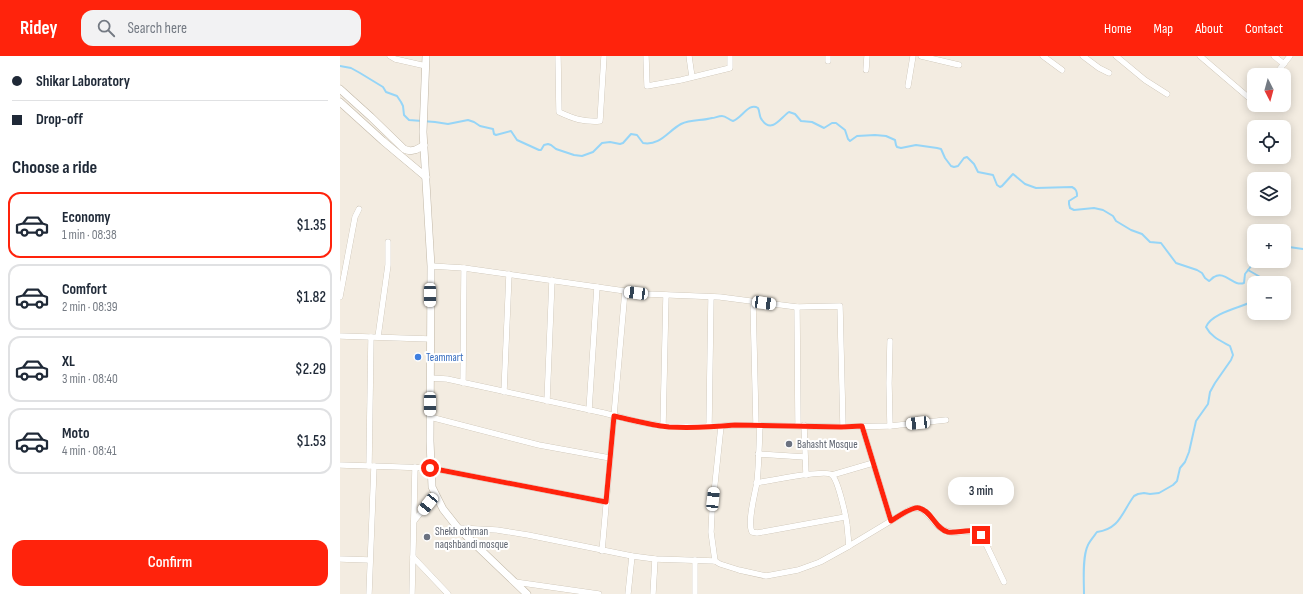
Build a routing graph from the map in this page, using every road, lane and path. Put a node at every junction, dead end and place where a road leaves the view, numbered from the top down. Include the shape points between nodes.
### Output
1 (390, 56) edge
2 (426, 56) edge
3 (558, 56) edge
4 (604, 56) edge
5 (646, 56) edge
6 (689, 56) edge
7 (730, 56) edge
8 (867, 56) edge
9 (913, 56) edge
10 (921, 56) edge
11 (1043, 56) edge
12 (1083, 56) edge
13 (1116, 56) edge
14 (1200, 56) edge
15 (1274, 56) edge
16 (1290, 56) edge
17 (1284, 64) junction
18 (959, 65) dead end
19 (426, 66) junction
20 (1281, 68) edge
21 (866, 70) dead end
22 (1062, 70) dead end
23 (1108, 73) dead end
24 (692, 77) junction
25 (908, 86) dead end
26 (340, 89) edge
27 (1167, 94) dead end
28 (1247, 96) edge
29 (340, 102) edge
30 (424, 145) junction
31 (402, 152) junction
32 (426, 177) junction
33 (359, 210) dead end
34 (388, 242) dead end
35 (431, 266) junction
36 (464, 268) junction
37 (509, 274) junction
38 (552, 280) junction
39 (597, 288) junction
40 (625, 291) junction
41 (666, 295) junction
42 (340, 297) edge
43 (711, 297) junction
44 (753, 302) junction
45 (797, 307) junction
46 (340, 336) edge
47 (378, 337) junction
48 (371, 338) junction
49 (430, 339) junction
50 (890, 341) dead end
51 (430, 378) junction
52 (463, 383) junction
53 (504, 392) junction
54 (547, 401) junction
55 (589, 410) junction
56 (614, 416) junction
57 (430, 417) junction
58 (946, 420) dead end
59 (758, 425) junction
60 (801, 425) junction
61 (663, 426) junction
62 (709, 426) junction
63 (721, 426) junction
64 (862, 426) junction
65 (890, 426) junction
66 (842, 427) junction
67 (758, 454) junction
68 (805, 457) junction
69 (610, 458) junction
70 (873, 462) junction
71 (340, 465) edge
72 (372, 466) junction
73 (415, 467) junction
74 (430, 468) junction
75 (806, 475) junction
76 (832, 475) junction
77 (756, 483) junction
78 (435, 495) junction
79 (606, 502) junction
80 (845, 517) junction
81 (414, 521) junction
82 (891, 521) junction
83 (458, 528) junction
84 (849, 546) junction
85 (602, 551) junction
86 (632, 556) junction
87 (413, 557) junction
88 (340, 559) edge
89 (655, 559) junction
90 (370, 560) junction
91 (695, 560) junction
92 (715, 561) junction
93 (515, 582) junction
94 (1004, 582) dead end
95 (369, 594) edge
96 (412, 594) edge
97 (448, 594) edge
98 (527, 594) edge
99 (598, 594) edge
100 (628, 594) edge
101 (653, 594) edge
102 (695, 594) edge

1 - 19 street
2 - 19 street
3 - 4 street via 559,112 587,122 600,121
5 - 24 street via 648,86
6 - 24 street
7 - 24 street via 730,68
8 - 21 street
9 - 25 street
10 - 18 street
11 - 22 street
12 - 23 street
13 - 27 street
14 - 28 street
15 - 17 street
16 - 17 street
17 - 20 street
19 - 30 street
26 - 31 street via 371,117
29 - 31 street
30 - 31 street via 413,151
30 - 32 street
31 - 32 street
32 - 35 street
33 - 42 street via 355,217
34 - 47 street via 388,265
35 - 36 street
35 - 49 street
36 - 37 street
36 - 52 street
37 - 38 street
37 - 53 street
38 - 39 street
38 - 54 street
39 - 40 street
39 - 55 street
40 - 41 street
40 - 56 street
41 - 43 street
41 - 61 street
43 - 44 street
43 - 62 street
44 - 45 street
44 - 59 street
45 - 60 street
45 - 66 street via 840,306
46 - 48 street
47 - 48 street
47 - 49 street
48 - 72 street
49 - 51 street
50 - 65 street
51 - 52 street
51 - 57 street
52 - 53 street
53 - 54 street
54 - 55 street
55 - 56 street
56 - 61 street
56 - 69 street
57 - 69 street via 539,445
57 - 74 street
58 - 65 street
59 - 60 street
59 - 63 street
59 - 67 street
60 - 66 street
60 - 68 street
61 - 62 street
62 - 63 street
63 - 92 street via 711,532
64 - 65 street
64 - 66 street
64 - 70 street
67 - 68 street
67 - 77 street
68 - 75 street
69 - 79 street
70 - 76 street
70 - 82 street
71 - 72 street
72 - 73 street
72 - 90 street
73 - 74 street
73 - 81 street
74 - 78 street
74 - 79 street
75 - 76 street
75 - 77 street
76 - 80 street via 838,487
77 - 80 street via 750,528 752,532
78 - 81 street
78 - 83 street via 443,510
79 - 85 street
80 - 84 street
81 - 87 street
82 - 84 street
82 - 94 street via 915,508 920,508 942,530 978,532
83 - 85 street via 497,530
83 - 93 street
84 - 92 street via 820,562 798,570 766,576
85 - 86 street
86 - 89 street
86 - 100 street
87 - 96 street
87 - 97 street
88 - 90 street
89 - 91 street
89 - 101 street
90 - 95 street
91 - 92 street
91 - 102 street
93 - 98 street
93 - 99 street

